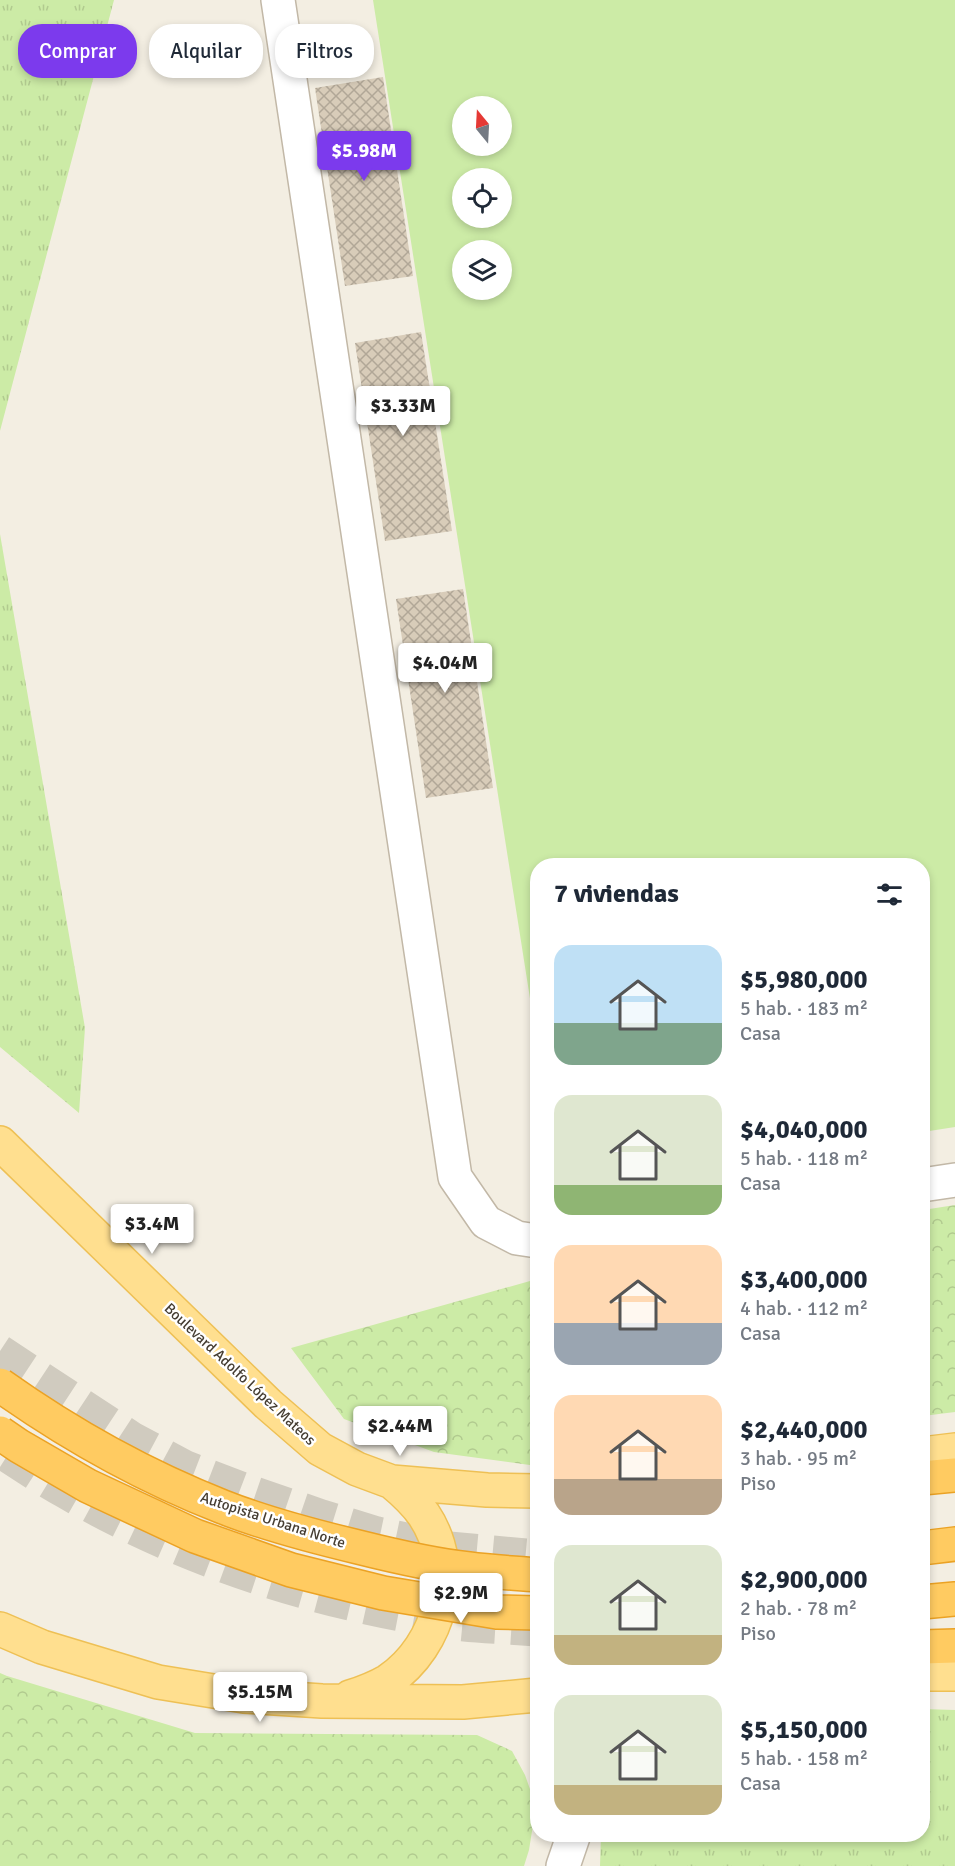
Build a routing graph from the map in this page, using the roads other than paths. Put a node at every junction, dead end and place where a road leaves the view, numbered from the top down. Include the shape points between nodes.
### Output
1 (278, 0) edge
2 (0, 1143) edge
3 (955, 1180) edge
4 (930, 1184) edge
5 (530, 1240) edge
6 (0, 1385) edge
7 (0, 1433) edge
8 (955, 1450) edge
9 (930, 1453) edge
10 (955, 1475) edge
11 (930, 1477) edge
12 (392, 1482) junction
13 (530, 1491) edge
14 (955, 1528) edge
15 (930, 1531) edge
16 (955, 1544) edge
17 (930, 1547) edge
18 (530, 1574) edge
19 (955, 1584) edge
20 (930, 1586) edge
21 (955, 1599) edge
22 (930, 1601) edge
23 (530, 1613) edge
24 (0, 1629) edge
25 (955, 1646) edge
26 (930, 1647) edge
27 (930, 1674) edge
28 (955, 1674) edge
29 (530, 1696) edge
30 (322, 1701) junction
31 (571, 1842) edge
32 (563, 1866) edge

1 - 5 street via 454,1177 486,1222 517,1238
2 - 12 main road, Boulevard Adolfo López Mateos via 268,1404 320,1449
3 - 4 street
6 - 18 highway, Autopista Urbana Norte, bridge via 95,1446 224,1507 311,1535 400,1557
7 - 23 highway, bridge via 99,1491 195,1536 291,1570 383,1593 497,1612
8 - 9 main road
10 - 11 highway
12 - 13 main road, Boulevard Adolfo López Mateos
12 - 30 main road via 410,1497 435,1537 443,1584 440,1607 421,1649 406,1667 367,1692
14 - 15 highway
16 - 17 highway
19 - 20 highway
21 - 22 highway
24 - 30 main road via 42,1647 159,1682 244,1696
25 - 26 highway
27 - 28 main road
29 - 30 main road via 463,1702
31 - 32 street

